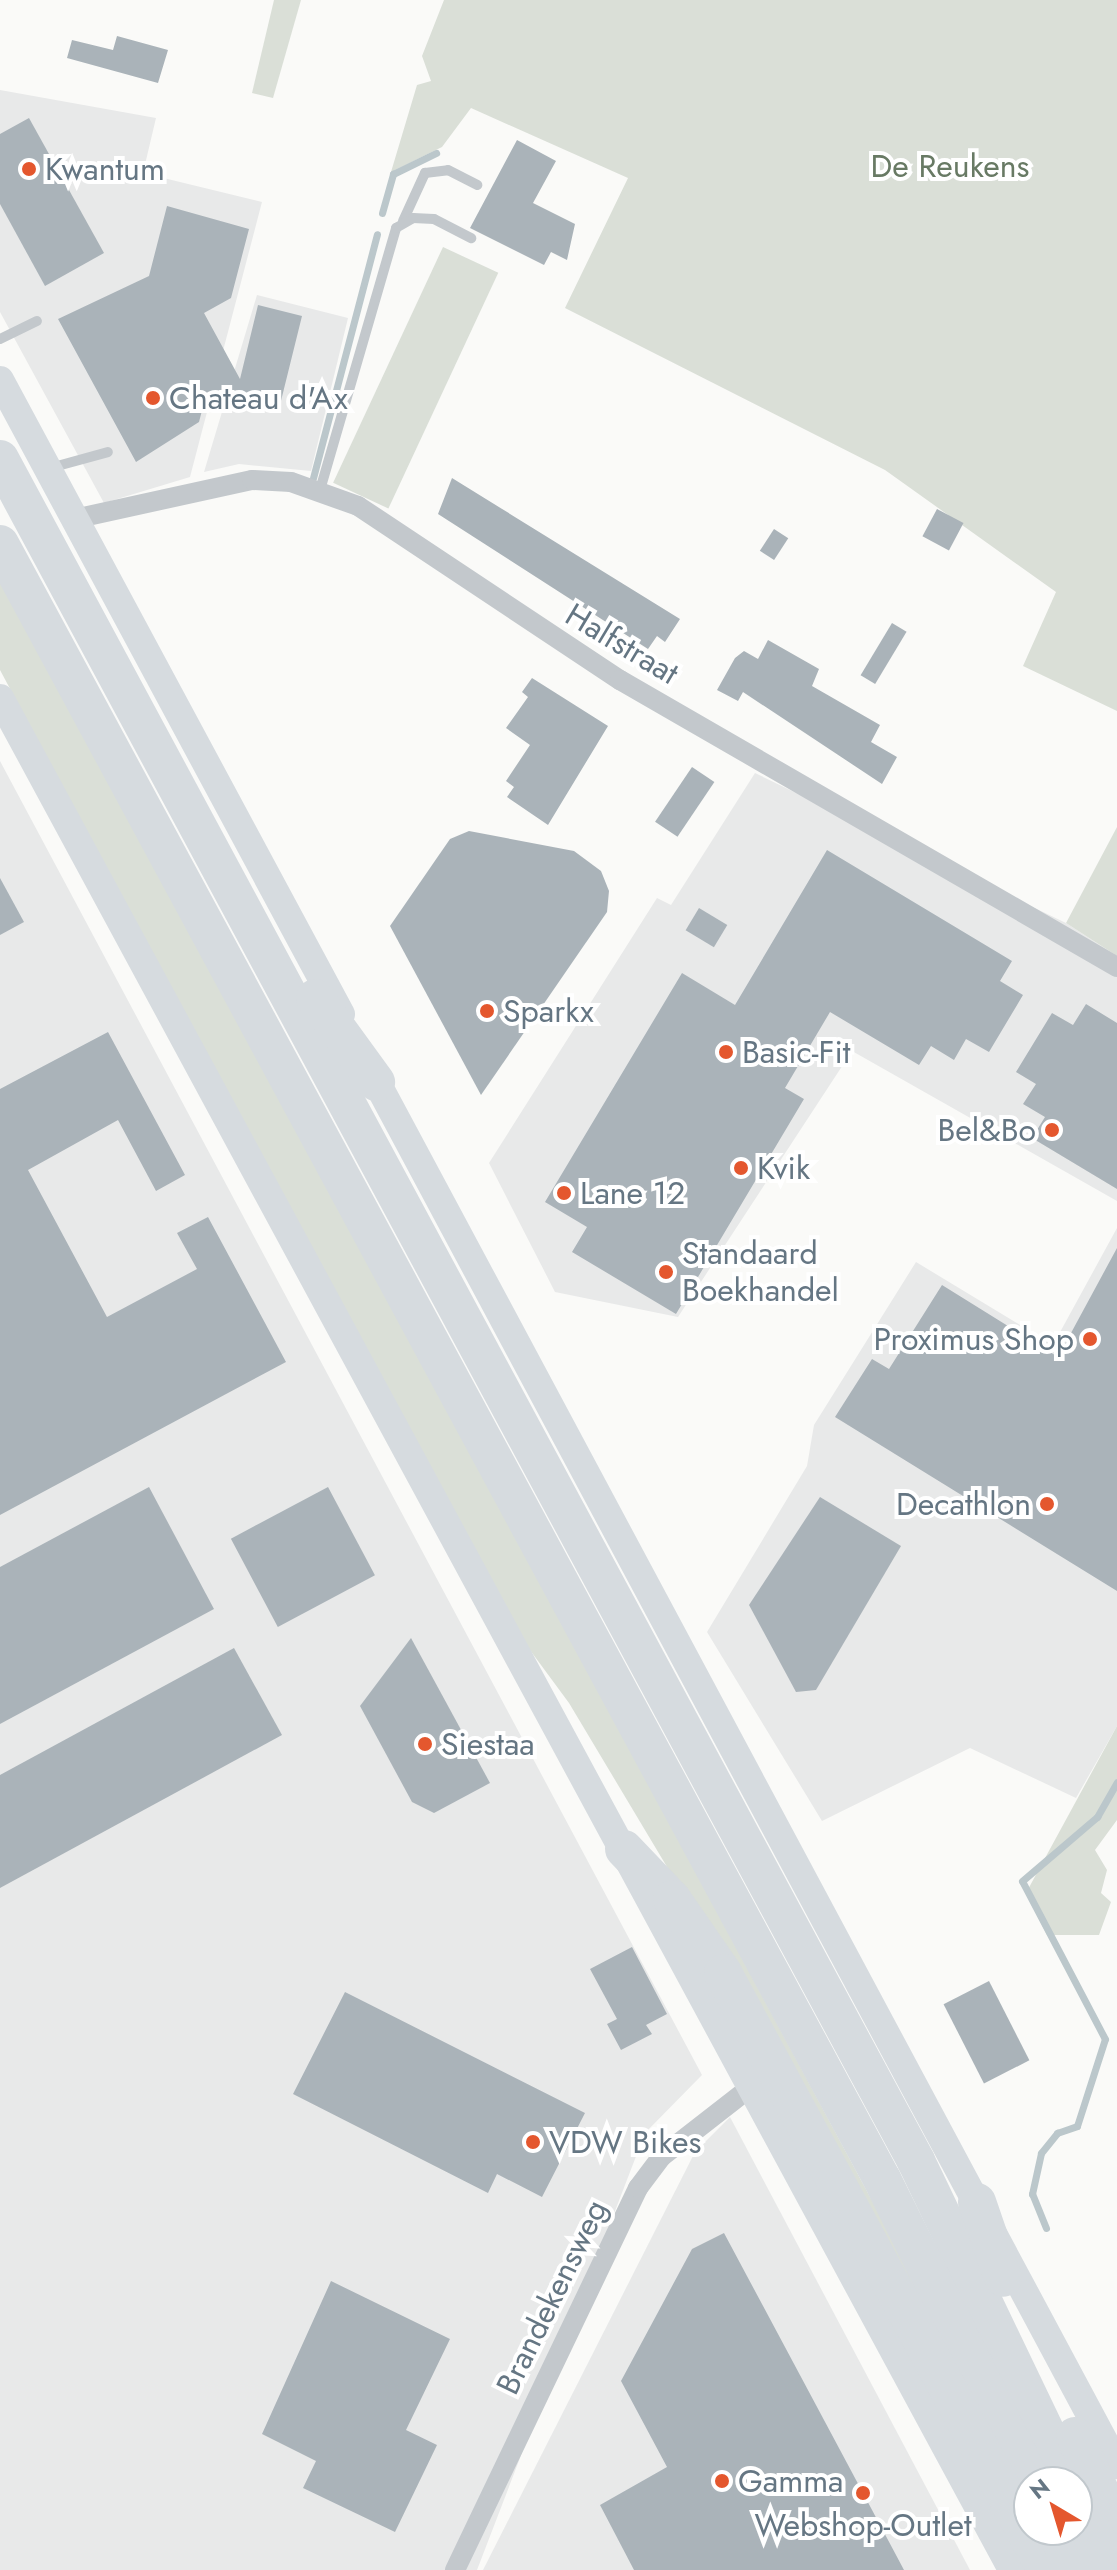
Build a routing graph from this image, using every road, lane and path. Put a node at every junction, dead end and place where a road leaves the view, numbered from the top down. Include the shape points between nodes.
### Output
1 (477, 185) dead end
2 (396, 228) junction
3 (471, 238) dead end
4 (37, 321) dead end
5 (0, 339) edge
6 (0, 380) edge
7 (108, 452) dead end
8 (0, 459) edge
9 (48, 469) junction
10 (320, 490) junction
11 (74, 519) junction
12 (0, 544) edge
13 (0, 698) edge
14 (244, 913) junction
15 (1117, 967) edge
16 (376, 1082) junction
17 (624, 1849) junction
18 (751, 2087) junction
19 (977, 2202) junction
20 (1117, 2465) edge
21 (1024, 2466) edge
22 (1062, 2466) edge
23 (1117, 2528) edge
24 (1093, 2532) edge
25 (1063, 2546) edge
26 (455, 2570) edge
27 (1012, 2570) edge
28 (1046, 2570) edge
29 (1075, 2570) edge
30 (1111, 2570) edge

1 - 2 lane via 448,170 425,173
2 - 3 lane via 413,218 434,219
2 - 10 lane
4 - 5 lane
6 - 9 main road
7 - 9 lane
8 - 14 highway
9 - 11 main road
10 - 11 street, Halfstraat via 252,480
10 - 15 street, Halfstraat via 358,506 620,680
11 - 16 main road
12 - 21 highway via 882,2179
13 - 17 main road
14 - 16 highway via 290,960
14 - 22 highway via 916,2161
16 - 19 main road
17 - 18 main road
17 - 28 highway via 672,1899 723,1973
18 - 26 street, Brandekensweg via 661,2157 638,2188
18 - 27 main road
19 - 20 main road
19 - 23 highway via 983,2233
24 - 30 highway
25 - 29 highway

